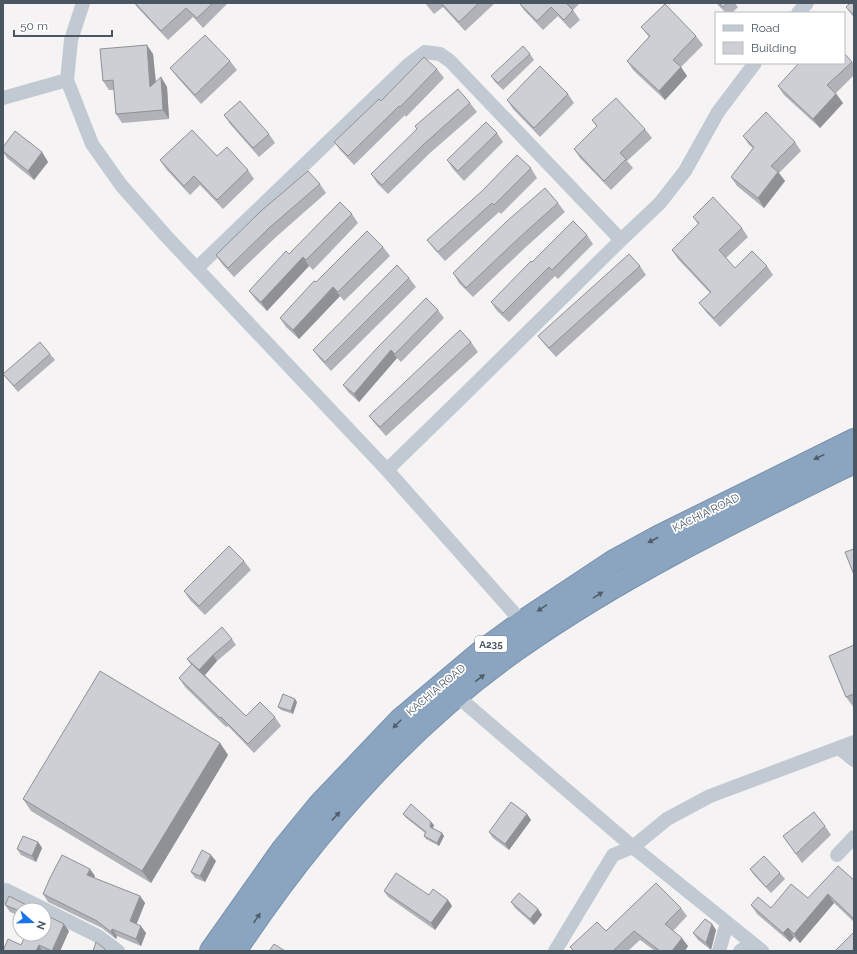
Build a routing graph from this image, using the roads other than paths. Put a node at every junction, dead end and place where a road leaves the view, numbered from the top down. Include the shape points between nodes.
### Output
1 (83, 3) edge
2 (806, 3) edge
3 (799, 12) edge
4 (754, 64) edge
5 (67, 80) junction
6 (3, 98) edge
7 (621, 240) junction
8 (196, 268) junction
9 (854, 440) edge
10 (854, 462) edge
11 (387, 470) junction
12 (522, 622) junction
13 (457, 696) junction
14 (854, 742) edge
15 (839, 748) junction
16 (854, 760) edge
17 (854, 837) edge
18 (633, 847) junction
19 (837, 855) dead end
20 (3, 896) edge
21 (727, 923) junction
22 (757, 947) edge
23 (118, 951) edge
24 (211, 951) edge
25 (235, 951) edge
26 (555, 951) edge
27 (719, 951) edge
28 (740, 951) edge

1 - 5 street via 71,40
2 - 3 street
4 - 7 street via 718,112 685,170 660,203
5 - 6 street
5 - 8 street via 92,144 121,185
7 - 8 street via 450,61 440,54 426,52 409,64
7 - 11 street
8 - 11 street
9 -> 12 highway, KACHIA ROAD / A235 via 614,561
13 -> 10 highway, KACHIA ROAD / A235 via 515,650 602,593 707,535
11 - 12 street
12 -> 24 highway, KACHIA ROAD / A235 via 475,657 406,715 335,787 282,849
13 - 18 street
25 -> 13 highway, KACHIA ROAD / A235 via 258,915 326,826 405,743
14 - 15 street
15 - 16 street
15 - 18 street via 710,796 667,819
17 - 19 street
18 - 21 street
18 - 26 street via 613,855
20 - 23 street via 6,890 98,936
21 - 22 street
21 - 27 street
22 - 28 street

